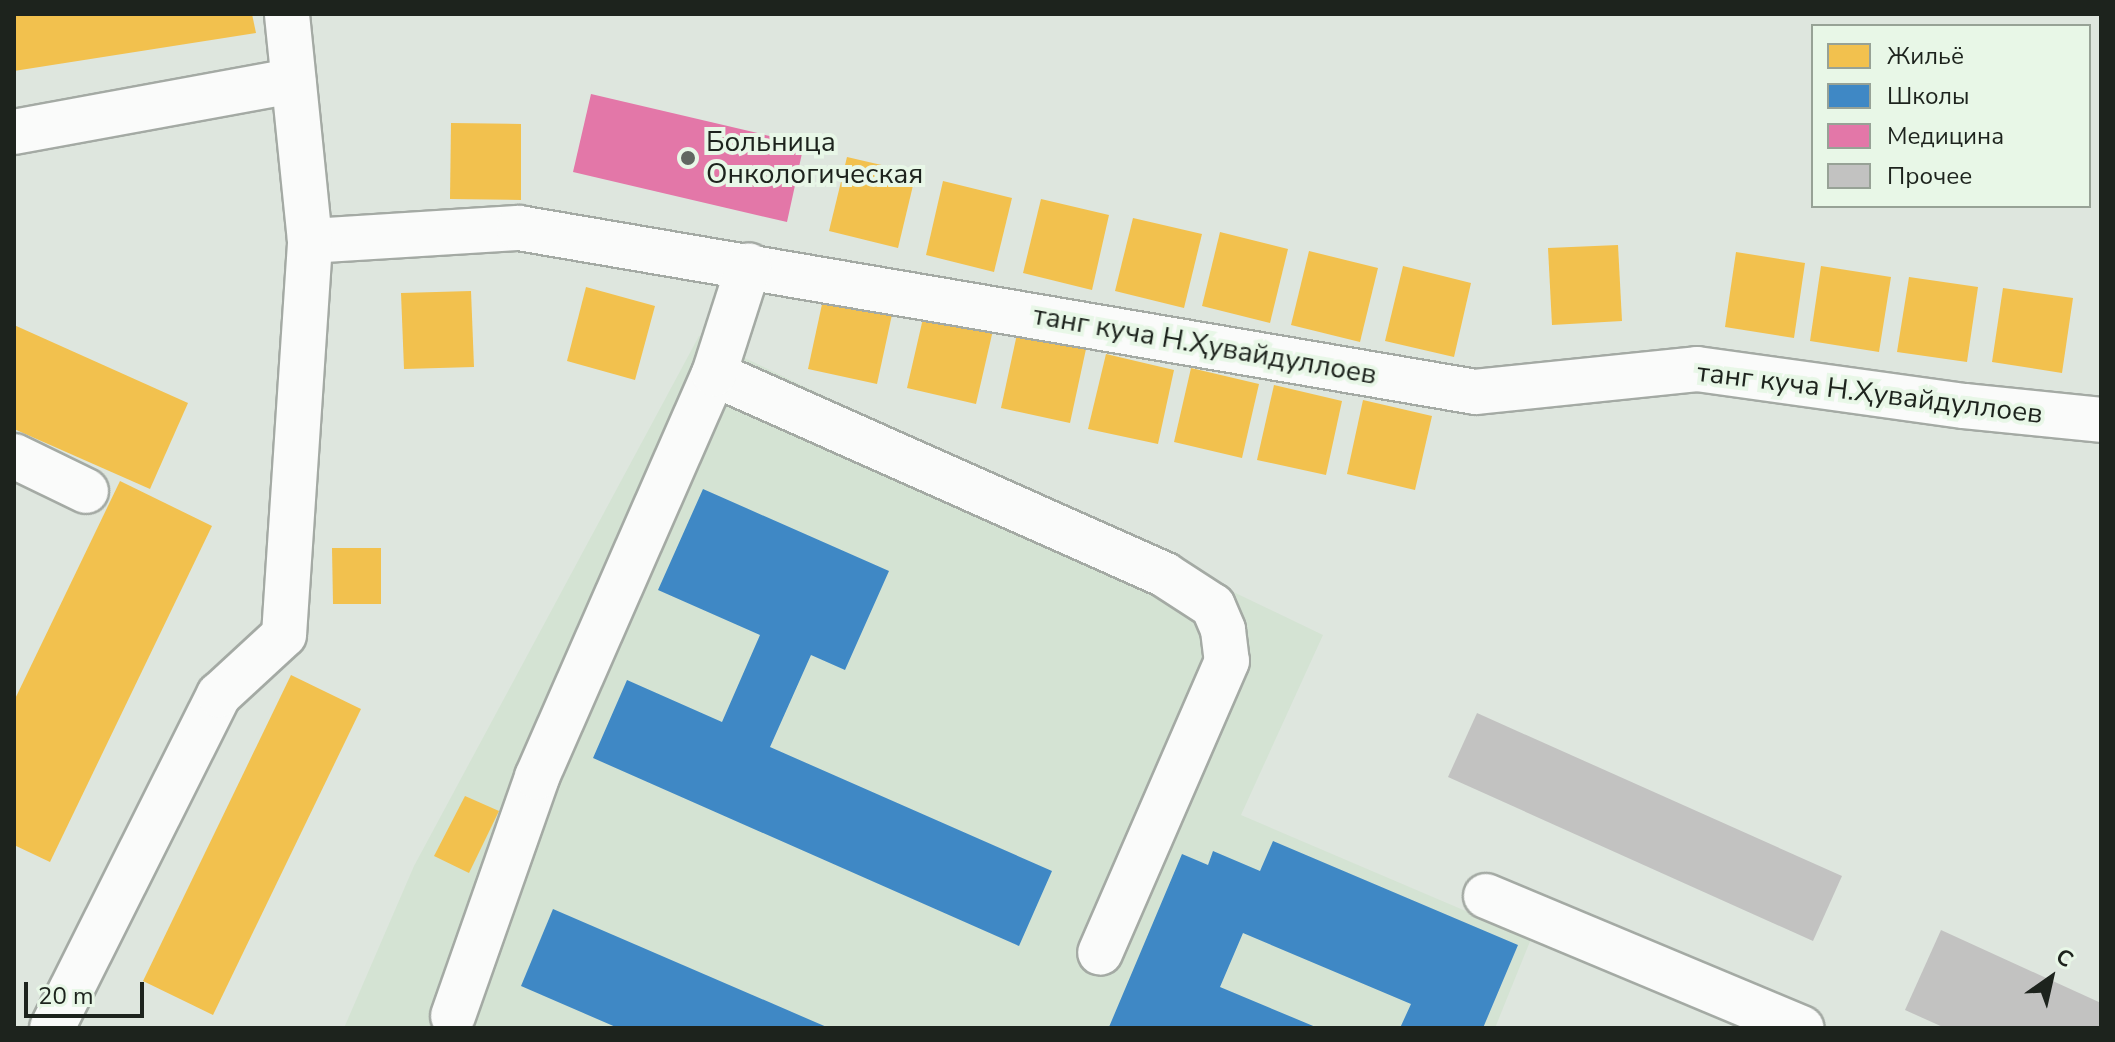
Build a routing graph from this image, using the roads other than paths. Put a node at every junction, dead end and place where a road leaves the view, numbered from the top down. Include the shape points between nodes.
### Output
1 (287, 14) edge
2 (293, 81) junction
3 (14, 132) edge
4 (310, 241) junction
5 (749, 265) junction
6 (714, 374) junction
7 (2101, 420) edge
8 (14, 456) edge
9 (86, 491) dead end
10 (1486, 896) dead end
11 (1100, 953) dead end
12 (453, 1016) dead end
13 (52, 1028) edge
14 (1802, 1028) edge

1 - 2 street
2 - 3 street
2 - 4 street
4 - 5 street, танг куча Н.Ҳувайдуллоев via 519,228
4 - 13 street via 284,635 219,695
5 - 6 street
5 - 7 street, танг куча Н.Ҳувайдуллоев via 1475,392 1697,369
6 - 11 street via 1165,575 1213,606 1227,661
6 - 12 street via 537,777
8 - 9 street
10 - 14 street

